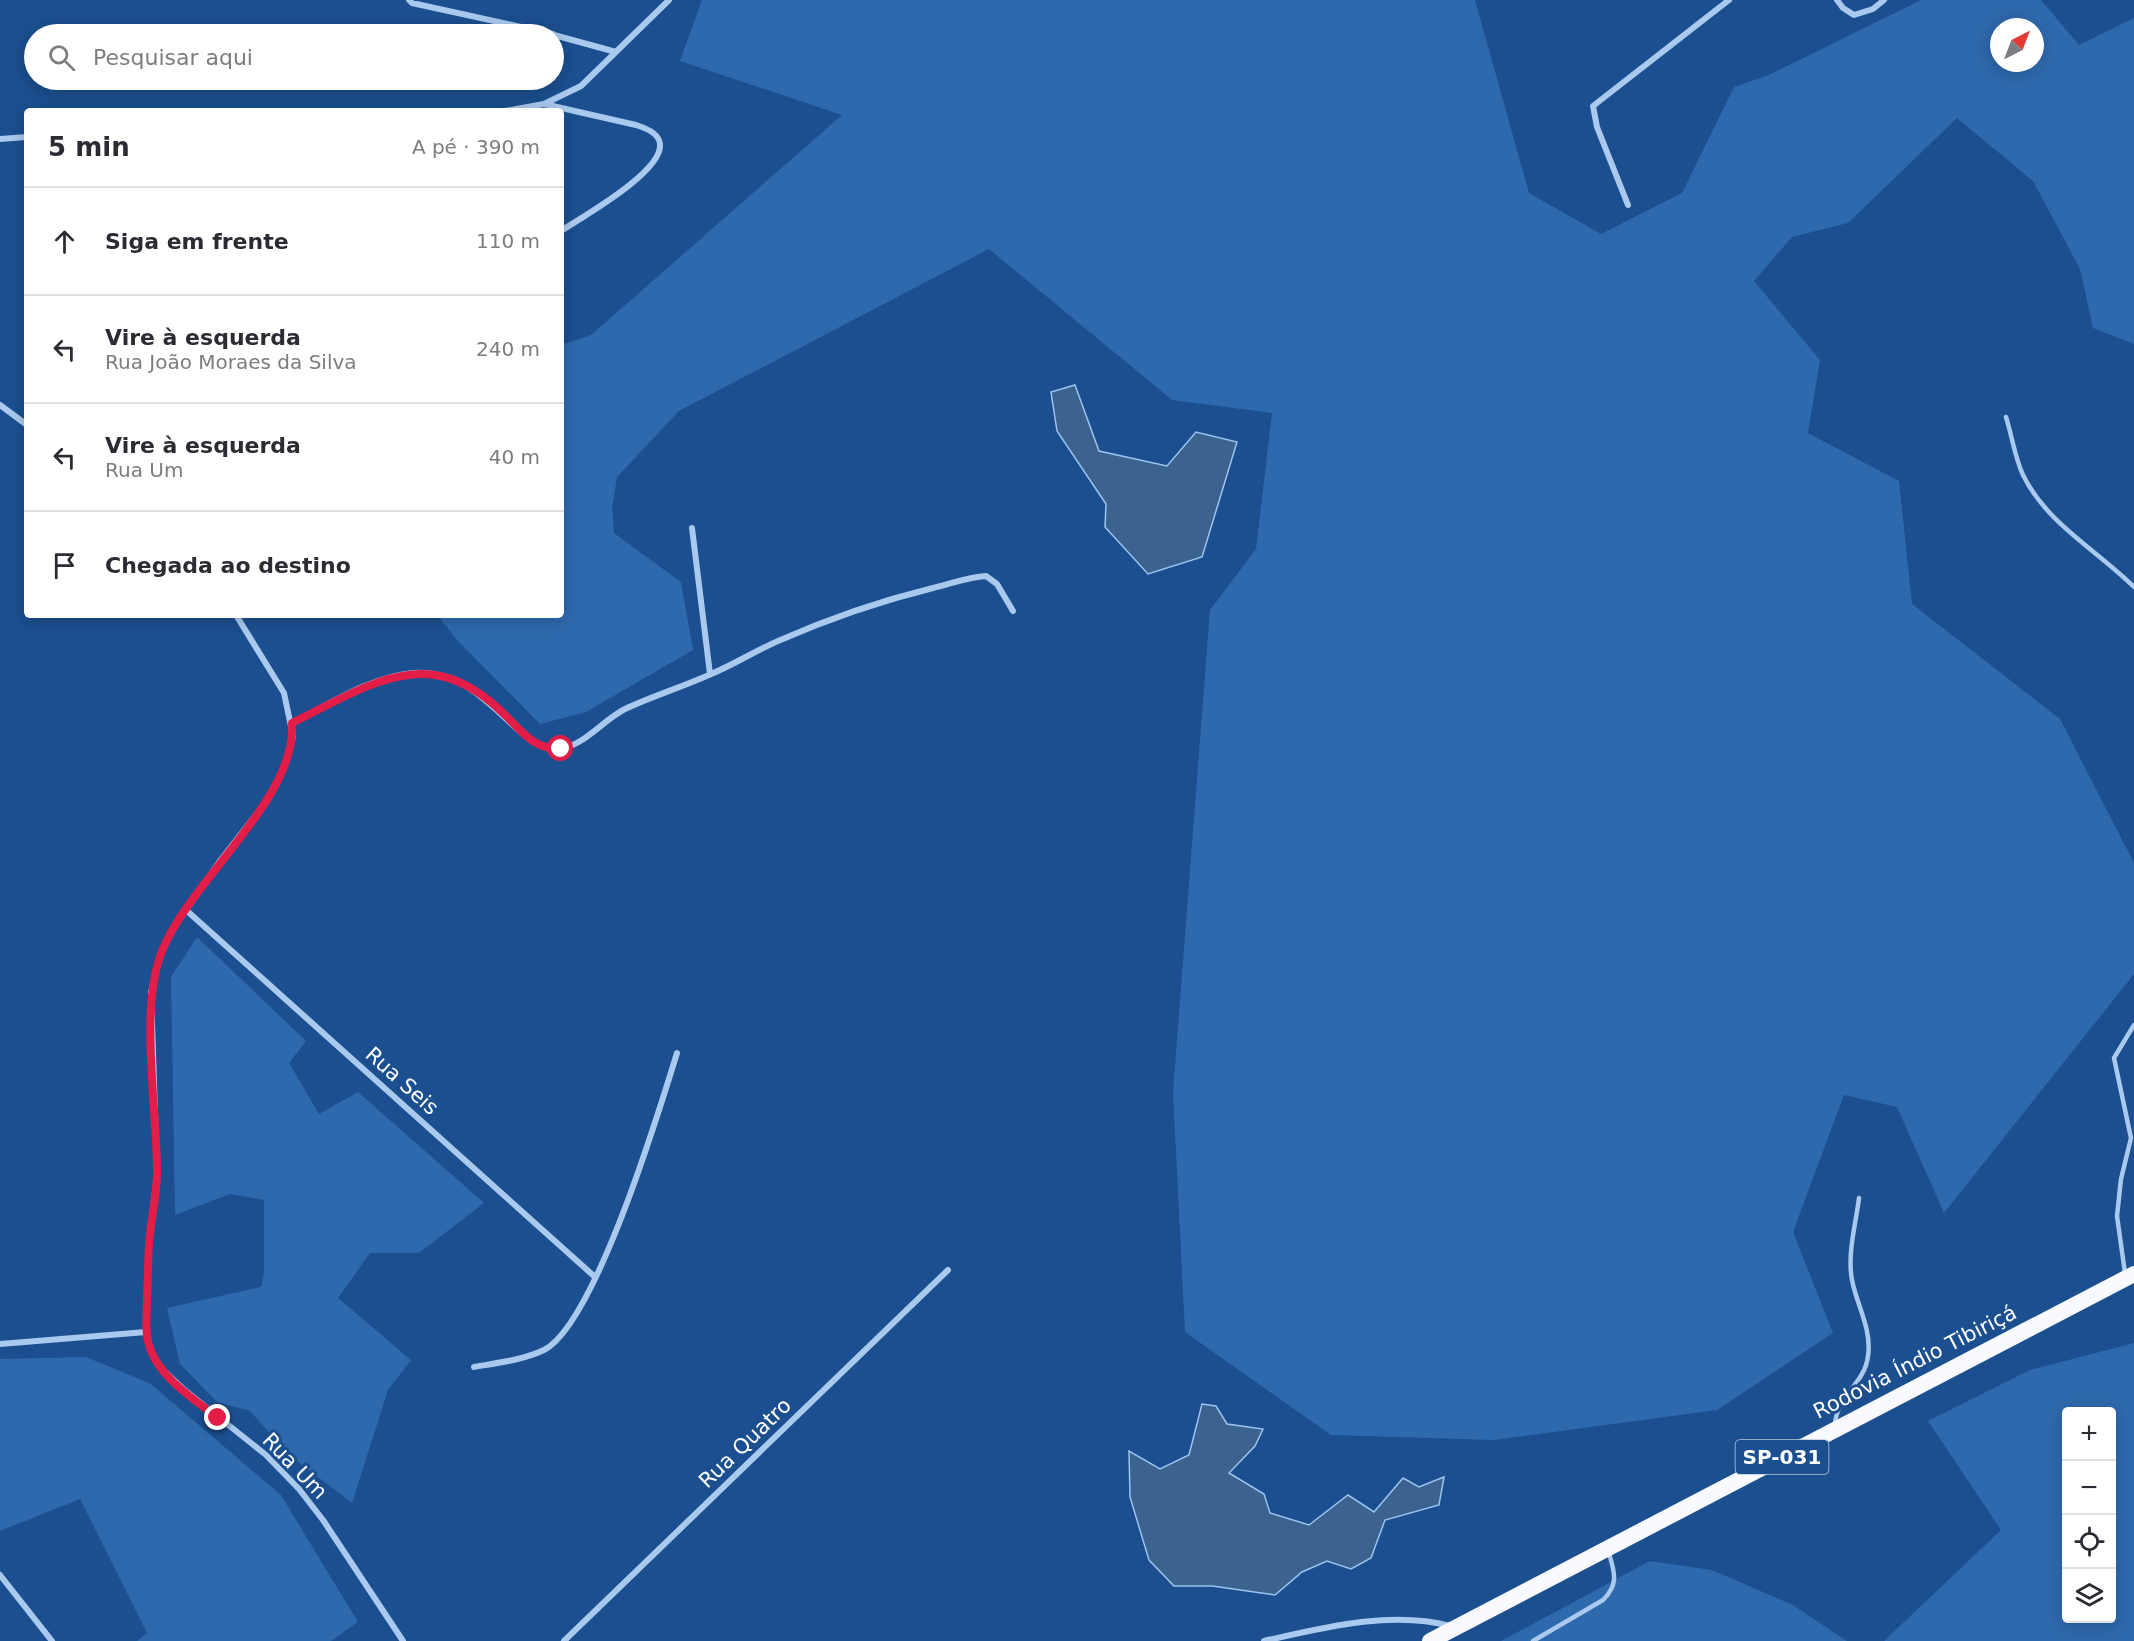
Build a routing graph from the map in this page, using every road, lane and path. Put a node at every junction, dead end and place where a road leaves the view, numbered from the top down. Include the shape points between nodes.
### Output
1 (669, 0) edge
2 (1729, 0) edge
3 (1837, 0) edge
4 (1884, 0) edge
5 (410, 2) edge
6 (508, 24) edge
7 (564, 37) edge
8 (616, 51) junction
9 (544, 104) junction
10 (522, 108) edge
11 (562, 108) edge
12 (564, 109) edge
13 (24, 137) edge
14 (0, 139) edge
15 (1628, 205) dead end
16 (564, 229) edge
17 (0, 405) edge
18 (2006, 417) dead end
19 (24, 423) edge
20 (692, 528) dead end
21 (2134, 587) edge
22 (1013, 611) dead end
23 (238, 618) edge
24 (710, 674) junction
25 (292, 723) junction
26 (186, 909) junction
27 (2134, 1024) edge
28 (677, 1053) dead end
29 (1859, 1198) dead end
30 (948, 1270) dead end
31 (595, 1277) junction
32 (2131, 1279) edge
33 (146, 1332) junction
34 (0, 1344) edge
35 (474, 1367) dead end
36 (1835, 1429) junction
37 (1608, 1548) junction
38 (0, 1575) edge
39 (1456, 1628) junction
40 (52, 1641) edge
41 (403, 1641) edge
42 (564, 1641) edge
43 (1264, 1641) edge
44 (1430, 1641) edge
45 (1533, 1641) edge

1 - 8 street
2 - 15 street via 1593,106 1597,127
3 - 4 street via 1854,15 1873,9
5 - 6 street
7 - 8 street
8 - 9 street via 581,86
9 - 10 street
9 - 11 street
12 - 16 street via 651,130 661,146 641,175
13 - 14 street
17 - 19 street
18 - 21 lane via 2023,475 2054,519
20 - 24 street
22 - 24 street via 993,580 981,576 842,615
23 - 25 street via 284,693
24 - 25 street via 623,710 582,740 561,749 542,747 528,739 461,681 437,674 413,673 376,681
25 - 26 street via 293,736 285,766 269,798
26 - 31 street, Rua Seis
26 - 33 street via 161,953 151,992 157,1173 149,1245
27 - 32 lane via 2114,1058 2131,1138 2117,1216
28 - 31 street via 628,1202
29 - 36 lane via 1851,1265 1867,1328 1869,1356 1864,1373 1838,1405
30 - 42 street, Rua Quatro
31 - 35 street via 574,1319 546,1349
32 - 36 highway, Rodovia Índio Tibiriçá / SP-031
33 - 34 street
33 - 41 street, Rua Um via 162,1369 266,1455 299,1489
36 - 37 highway, Rodovia Índio Tibiriçá / SP-031
37 - 39 highway, Rodovia Índio Tibiriçá / SP-031
37 - 45 lane via 1616,1580 1612,1591
38 - 40 street
39 - 43 street via 1435,1622 1369,1622
39 - 44 highway, Rodovia Índio Tibiriçá / SP-031

